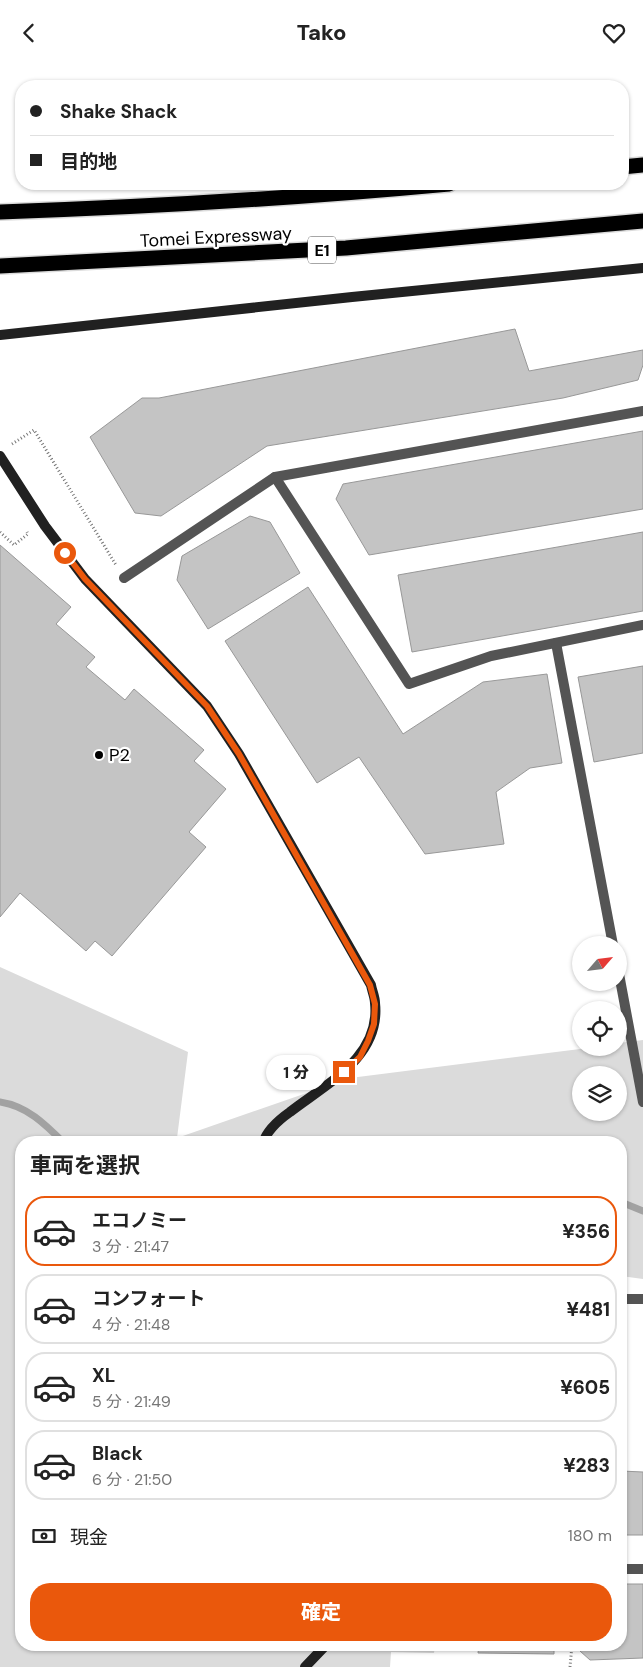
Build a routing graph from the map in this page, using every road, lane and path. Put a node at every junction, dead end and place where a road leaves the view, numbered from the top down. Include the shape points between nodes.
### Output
1 (643, 165) edge
2 (629, 166) edge
3 (384, 190) edge
4 (0, 212) edge
5 (643, 221) edge
6 (0, 266) edge
7 (643, 269) edge
8 (0, 335) edge
9 (643, 411) edge
10 (7, 447) dead end
11 (0, 456) edge
12 (276, 477) junction
13 (24, 526) dead end
14 (0, 532) edge
15 (124, 578) joint
16 (643, 625) edge
17 (556, 643) junction
18 (611, 936) edge
19 (622, 991) edge
20 (643, 1102) edge
21 (265, 1136) edge
22 (627, 1299) edge
23 (643, 1299) edge
24 (627, 1569) edge
25 (643, 1569) edge
26 (320, 1651) edge
27 (571, 1651) edge
28 (305, 1667) edge
29 (570, 1667) edge

1 - 2 highway
3 - 4 highway, Tomei Expressway via 153,207
5 - 6 highway, Tomei Expressway / E1 via 346,248
7 - 8 street
9 - 12 street
10 - 15 path via 34,430
11 - 21 street via 45,526 85,579 207,706 239,754 370,985 375,1004 374,1024 360,1057
12 - 15 street
12 - 17 street via 409,684 491,656
13 - 14 path via 28,534 14,545
16 - 17 street
17 - 18 street
19 - 20 street
22 - 23 street
24 - 25 street
26 - 28 street
27 - 29 path

